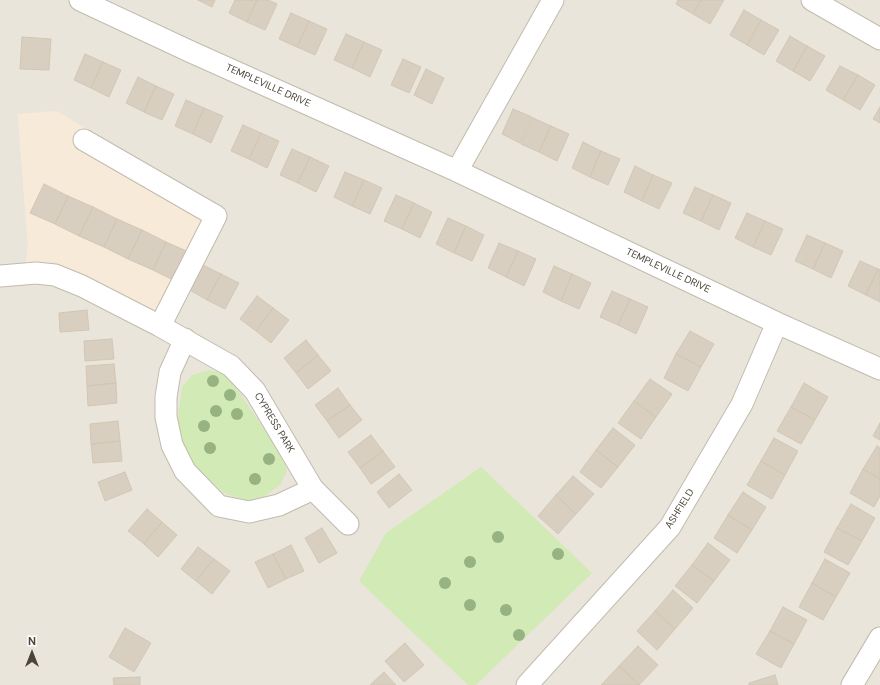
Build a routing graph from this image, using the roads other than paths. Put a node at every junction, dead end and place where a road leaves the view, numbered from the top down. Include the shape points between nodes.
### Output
1 (80, 0) edge
2 (554, 0) edge
3 (812, 0) edge
4 (880, 39) edge
5 (84, 140) dead end
6 (457, 171) junction
7 (0, 276) edge
8 (777, 323) junction
9 (160, 326) junction
10 (185, 339) junction
11 (880, 369) edge
12 (313, 489) junction
13 (348, 524) dead end
14 (880, 638) edge
15 (527, 685) edge
16 (852, 685) edge

1 - 6 street, TEMPLEVILLE DRIVE
2 - 6 street
3 - 4 street
5 - 9 street via 216,216
6 - 8 street, TEMPLEVILLE DRIVE
7 - 9 street, CYPRESS PARK via 36,273 55,275
8 - 11 street, TEMPLEVILLE DRIVE
8 - 15 street, ASHFIELD via 742,404 670,527
9 - 10 street, CYPRESS PARK
10 - 12 street, CYPRESS PARK via 231,366 254,391
10 - 12 street via 170,372 166,417 172,445 185,470 219,506 249,512 279,505
12 - 13 street, CYPRESS PARK
14 - 16 street

